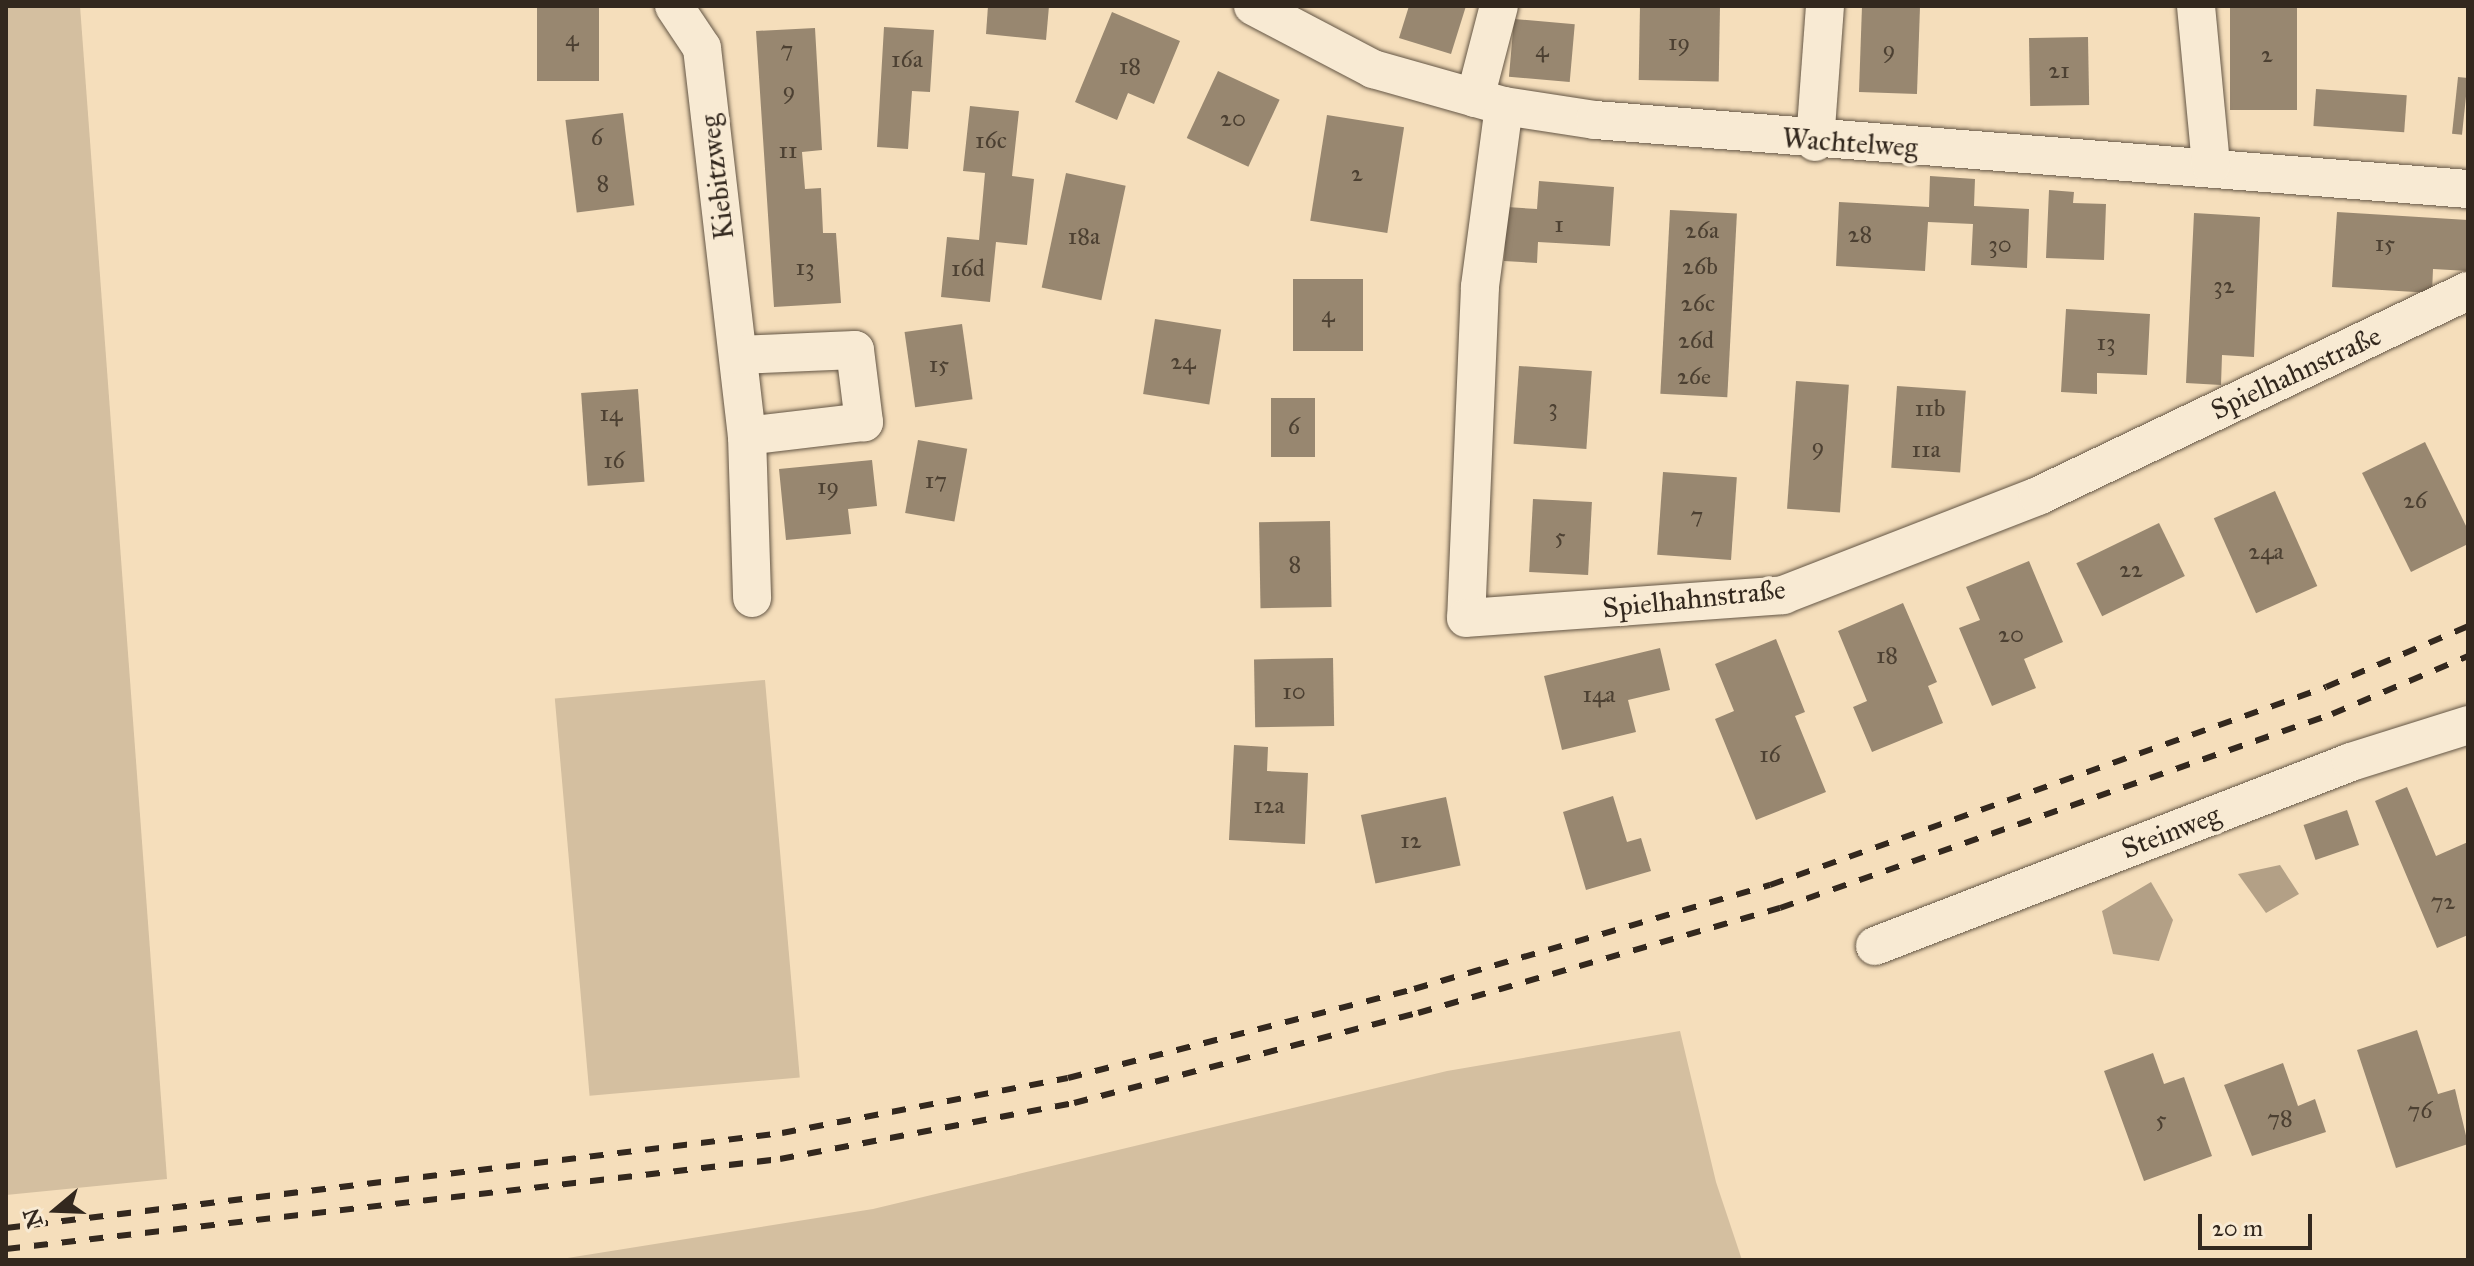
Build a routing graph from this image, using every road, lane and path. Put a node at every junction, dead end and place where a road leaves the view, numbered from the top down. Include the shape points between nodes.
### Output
1 (674, 6) edge
2 (1253, 6) edge
3 (1499, 6) edge
4 (1825, 6) edge
5 (2196, 6) edge
6 (1490, 102) junction
7 (1815, 142) junction
8 (2211, 165) junction
9 (2468, 189) edge
10 (2468, 291) edge
11 (738, 355) junction
12 (747, 436) junction
13 (752, 598) dead end
14 (2468, 725) edge
15 (1875, 946) dead end

1 - 11 street, Kiebitzweg via 702,48
2 - 6 street, Wachtelweg via 1373,69
3 - 6 street
4 - 7 street
5 - 8 street
6 - 7 street, Wachtelweg
6 - 10 street, Spielhahnstraße via 1466,618 1783,595 2038,496
7 - 8 street, Wachtelweg
8 - 9 street, Wachtelweg
11 - 12 street, Kiebitzweg
11 - 12 street via 855,350 864,422
12 - 13 street, Kiebitzweg
14 - 15 street, Steinweg via 2351,762

